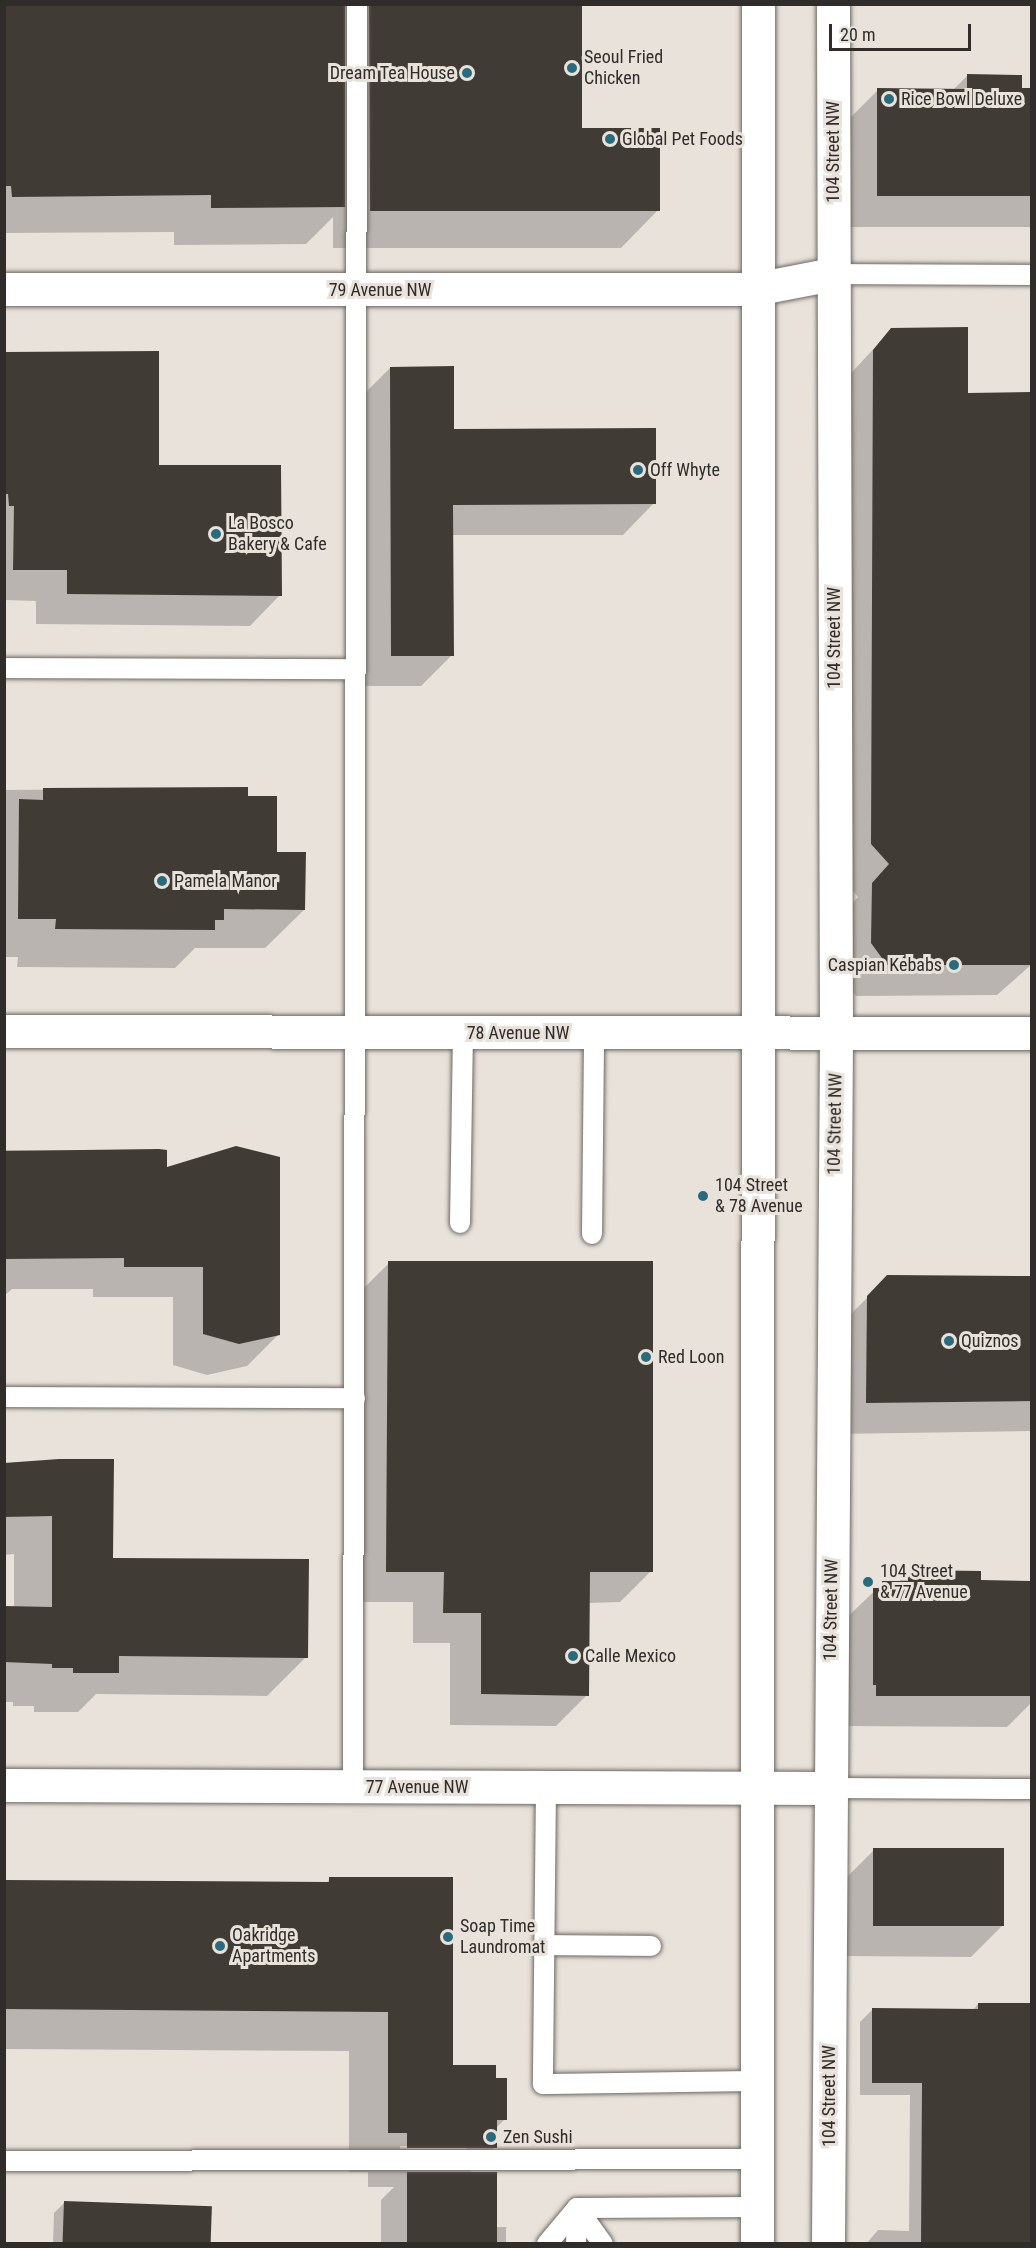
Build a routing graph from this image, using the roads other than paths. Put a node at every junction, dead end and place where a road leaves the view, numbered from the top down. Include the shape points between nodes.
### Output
1 (357, 4) edge
2 (758, 4) edge
3 (833, 4) edge
4 (832, 274) junction
5 (1032, 275) edge
6 (4, 289) edge
7 (755, 289) junction
8 (356, 291) junction
9 (4, 668) edge
10 (354, 669) junction
11 (4, 1031) edge
12 (354, 1032) junction
13 (463, 1033) junction
14 (836, 1033) junction
15 (1032, 1033) edge
16 (594, 1034) junction
17 (757, 1034) junction
18 (460, 1223) dead end
19 (592, 1234) dead end
20 (4, 1397) edge
21 (355, 1398) junction
22 (4, 1785) edge
23 (353, 1786) junction
24 (546, 1787) junction
25 (759, 1787) junction
26 (830, 1788) junction
27 (1032, 1789) edge
28 (545, 1945) junction
29 (651, 1946) dead end
30 (758, 2081) junction
31 (758, 2159) junction
32 (4, 2161) edge
33 (758, 2207) junction
34 (577, 2208) junction
35 (547, 2244) edge
36 (576, 2244) edge
37 (603, 2244) edge
38 (757, 2244) edge
39 (828, 2244) edge

1 - 8 lane
2 - 7 street
3 - 4 street, 104 Street NW
4 - 5 lane
4 - 7 street, 79 Avenue NW
4 - 14 street, 104 Street NW
6 - 8 street, 79 Avenue NW
7 - 8 street, 79 Avenue NW
7 - 17 street
8 - 10 lane
9 - 10 lane
10 - 12 lane
11 - 12 street, 78 Avenue NW
12 - 13 street, 78 Avenue NW
12 - 21 lane
13 - 16 street, 78 Avenue NW
13 - 18 lane
14 - 15 street, 78 Avenue NW
14 - 17 street, 78 Avenue NW
14 - 26 street, 104 Street NW
16 - 17 street, 78 Avenue NW
16 - 19 lane
17 - 25 street
20 - 21 lane
21 - 23 lane
22 - 23 street, 77 Avenue NW
23 - 24 street, 77 Avenue NW
24 - 25 street, 77 Avenue NW
24 - 28 lane
25 - 26 street, 77 Avenue NW
25 - 30 street
26 - 27 lane
26 - 39 street, 104 Street NW
28 - 29 lane
28 - 30 lane via 543,2084
30 - 31 street
31 - 32 lane
31 - 33 street
33 - 34 lane
33 - 38 street
34 - 35 lane
34 - 36 lane
34 - 37 lane

